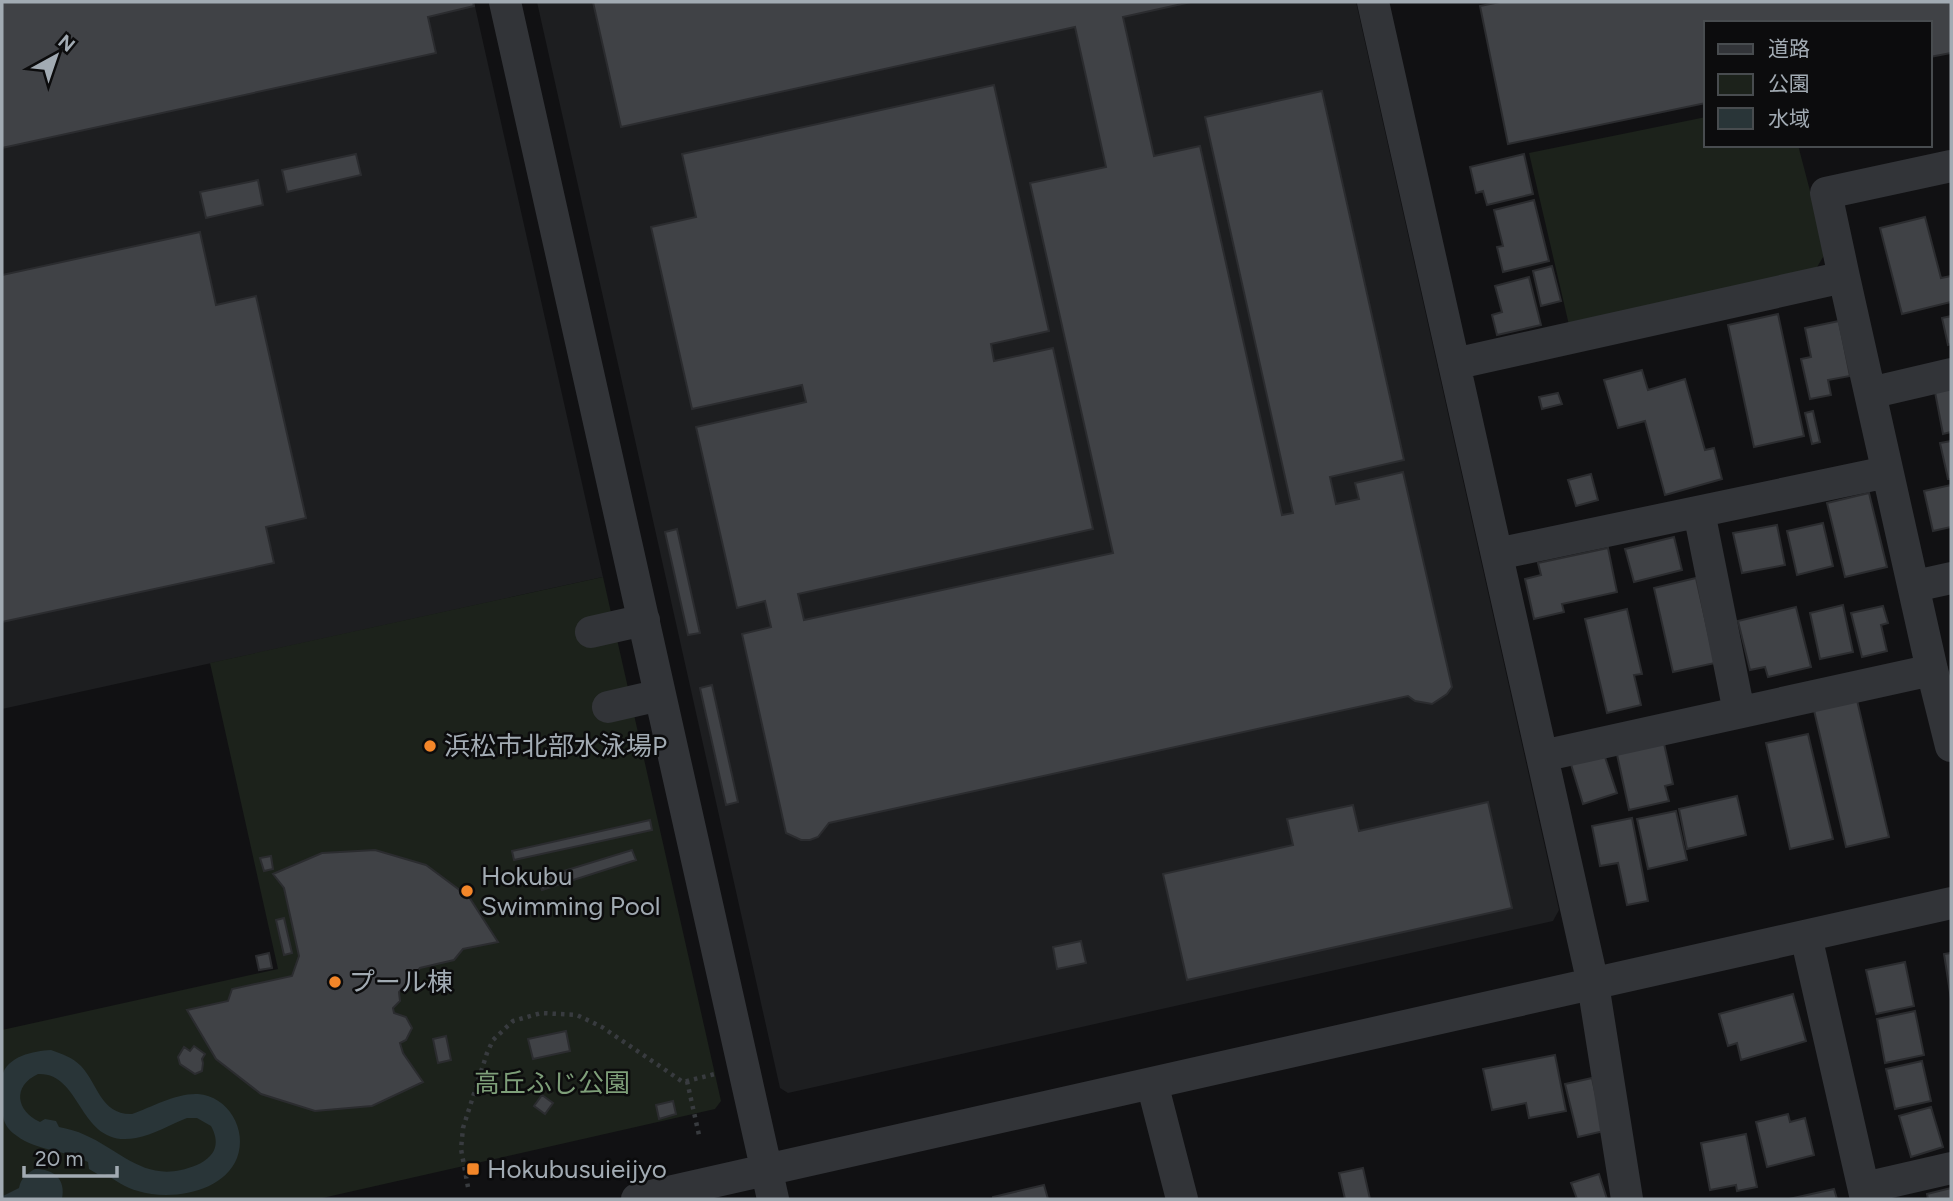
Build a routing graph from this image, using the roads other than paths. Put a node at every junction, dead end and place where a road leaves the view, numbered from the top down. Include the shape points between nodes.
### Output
1 (506, 2) edge
2 (1373, 2) edge
3 (1951, 166) edge
4 (1844, 277) junction
5 (1454, 364) junction
6 (1951, 374) edge
7 (1870, 393) junction
8 (1887, 472) junction
9 (1699, 512) junction
10 (1497, 554) junction
11 (1951, 578) edge
12 (1915, 586) junction
13 (644, 620) junction
14 (591, 632) dead end
15 (1932, 670) junction
16 (660, 695) junction
17 (608, 707) dead end
18 (1739, 712) junction
19 (1951, 746) edge
20 (1542, 757) junction
21 (1951, 903) edge
22 (1806, 936) junction
23 (1593, 984) junction
24 (1152, 1083) junction
25 (1951, 1168) edge
26 (770, 1185) edge
27 (1865, 1194) edge
28 (637, 1199) edge
29 (1182, 1199) edge
30 (1627, 1199) edge

1 - 13 street
2 - 5 street
3 - 4 street via 1826,192
4 - 5 street
4 - 7 street
5 - 10 street
6 - 7 street
7 - 8 street
8 - 9 street
8 - 12 street
9 - 10 street
9 - 18 street
10 - 20 street
11 - 12 street
12 - 15 street
13 - 14 street
13 - 16 street
15 - 18 street
15 - 19 street
16 - 17 street
16 - 26 street
18 - 20 street
20 - 23 street
21 - 22 street
22 - 23 street
22 - 27 street
23 - 24 street
23 - 30 street
24 - 26 street
24 - 29 street
25 - 27 street
26 - 28 street

